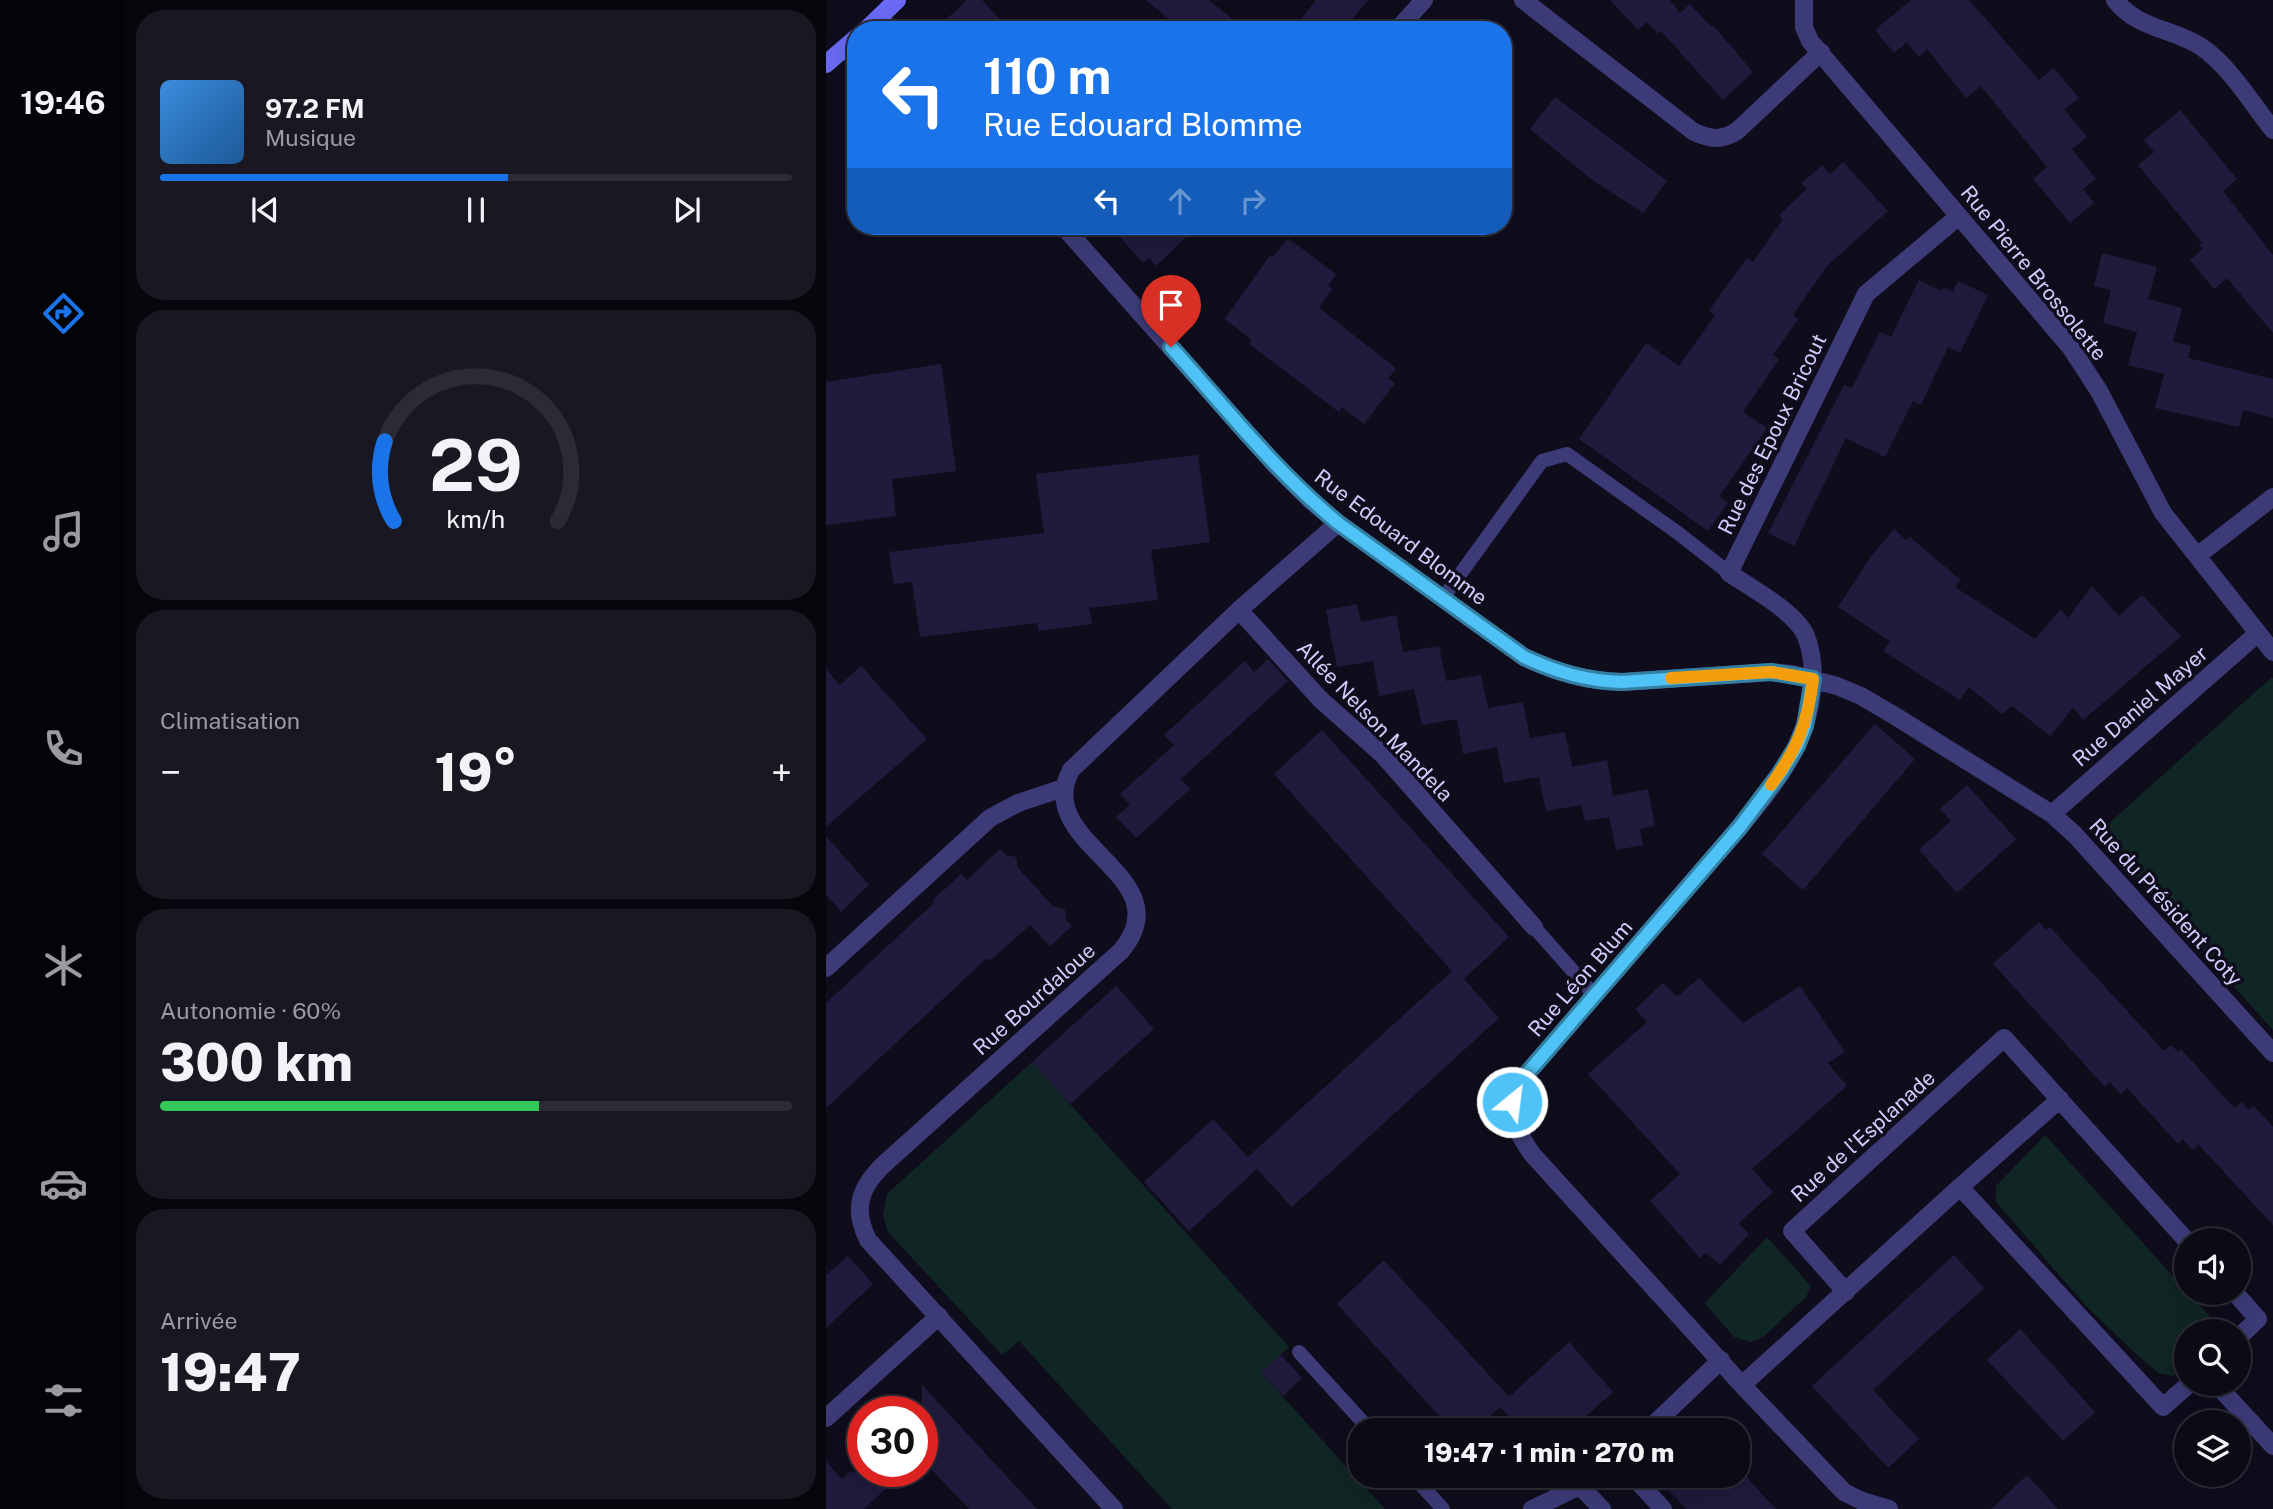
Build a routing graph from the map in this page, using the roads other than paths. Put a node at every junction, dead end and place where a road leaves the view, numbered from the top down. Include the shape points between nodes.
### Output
1 (1424, 0) edge
2 (1523, 0) edge
3 (1804, 0) edge
4 (2115, 0) edge
5 (895, 1) edge
6 (887, 21) edge
7 (1405, 21) edge
8 (847, 46) edge
9 (1821, 52) junction
10 (826, 64) edge
11 (2273, 130) edge
12 (1959, 216) junction
13 (1071, 235) edge
14 (2273, 497) edge
15 (1338, 523) junction
16 (2197, 556) junction
17 (1729, 573) junction
18 (1443, 598) junction
19 (1239, 610) junction
20 (2258, 633) junction
21 (2273, 652) edge
22 (1813, 679) junction
23 (1063, 788) junction
24 (2052, 814) junction
25 (1534, 927) joint
26 (826, 968) edge
27 (1595, 996) junction
28 (2273, 1053) edge
29 (2060, 1099) junction
30 (1960, 1187) junction
31 (2176, 1228) edge
32 (1846, 1292) junction
33 (2246, 1305) edge
34 (939, 1317) junction
35 (2251, 1326) edge
36 (1299, 1352) dead end
37 (1721, 1360) junction
38 (1742, 1385) junction
39 (2176, 1396) edge
40 (2227, 1396) edge
41 (826, 1418) edge
42 (1359, 1418) edge
43 (1661, 1418) edge
44 (2273, 1446) edge
45 (1424, 1488) edge
46 (1573, 1488) edge
47 (1592, 1488) edge
48 (1643, 1488) edge
49 (1114, 1509) edge
50 (1443, 1509) edge
51 (1532, 1509) edge
52 (1602, 1509) edge
53 (1662, 1509) edge
54 (1889, 1509) edge

1 - 7 street
2 - 9 street via 1706,138 1728,137 1737,131
3 - 9 street, Rue Pierre Brossolette via 1804,27
4 - 11 street via 2139,22 2204,49
5 - 6 street
8 - 10 street
9 - 12 street, Rue Pierre Brossolette
12 - 16 street, Rue Pierre Brossolette via 2071,348 2099,391 2163,513
12 - 17 street, Rue des Epoux Bricout via 1867,294
13 - 15 street, Rue Edouard Blomme via 1278,468
14 - 16 street
15 - 18 street, Rue Edouard Blomme
15 - 19 street
16 - 20 street, Rue Pierre Brossolette
17 - 18 lane via 1567,454 1542,461
17 - 22 street via 1796,619 1811,651
18 - 22 street, Rue Edouard Blomme via 1524,657 1574,676 1622,682 1771,672
19 - 23 street via 1080,760
19 - 25 street, Allée Nelson Mandela via 1321,700 1383,755
20 - 21 street, Rue Pierre Brossolette
20 - 24 street, Rue Daniel Mayer
22 - 24 street via 1861,696
22 - 27 street, Rue Léon Blum via 1805,726 1787,763 1739,828
23 - 26 street via 990,818
23 - 34 street, Rue Bourdaloue via 1067,813 1077,829 1129,888 1136,905 1130,940 882,1166 861,1196 861,1220 869,1240
24 - 28 street, Rue du Président Coty
25 - 27 lane
27 - 37 street, Rue Léon Blum via 1524,1077 1515,1091 1512,1113 1532,1154
29 - 30 street
29 - 31 street
29 - 32 street, Rue de l'Esplanade via 2004,1038 1791,1231
30 - 32 street
30 - 39 street via 2164,1408
32 - 38 street
33 - 35 street via 2258,1319
34 - 41 street
34 - 49 street, Rue Bourdaloue
36 - 42 lane
37 - 38 street, Rue Léon Blum
37 - 43 street
38 - 54 street, Rue Léon Blum via 1844,1492
40 - 44 street
45 - 50 lane
46 - 51 street
47 - 52 street
48 - 53 street

